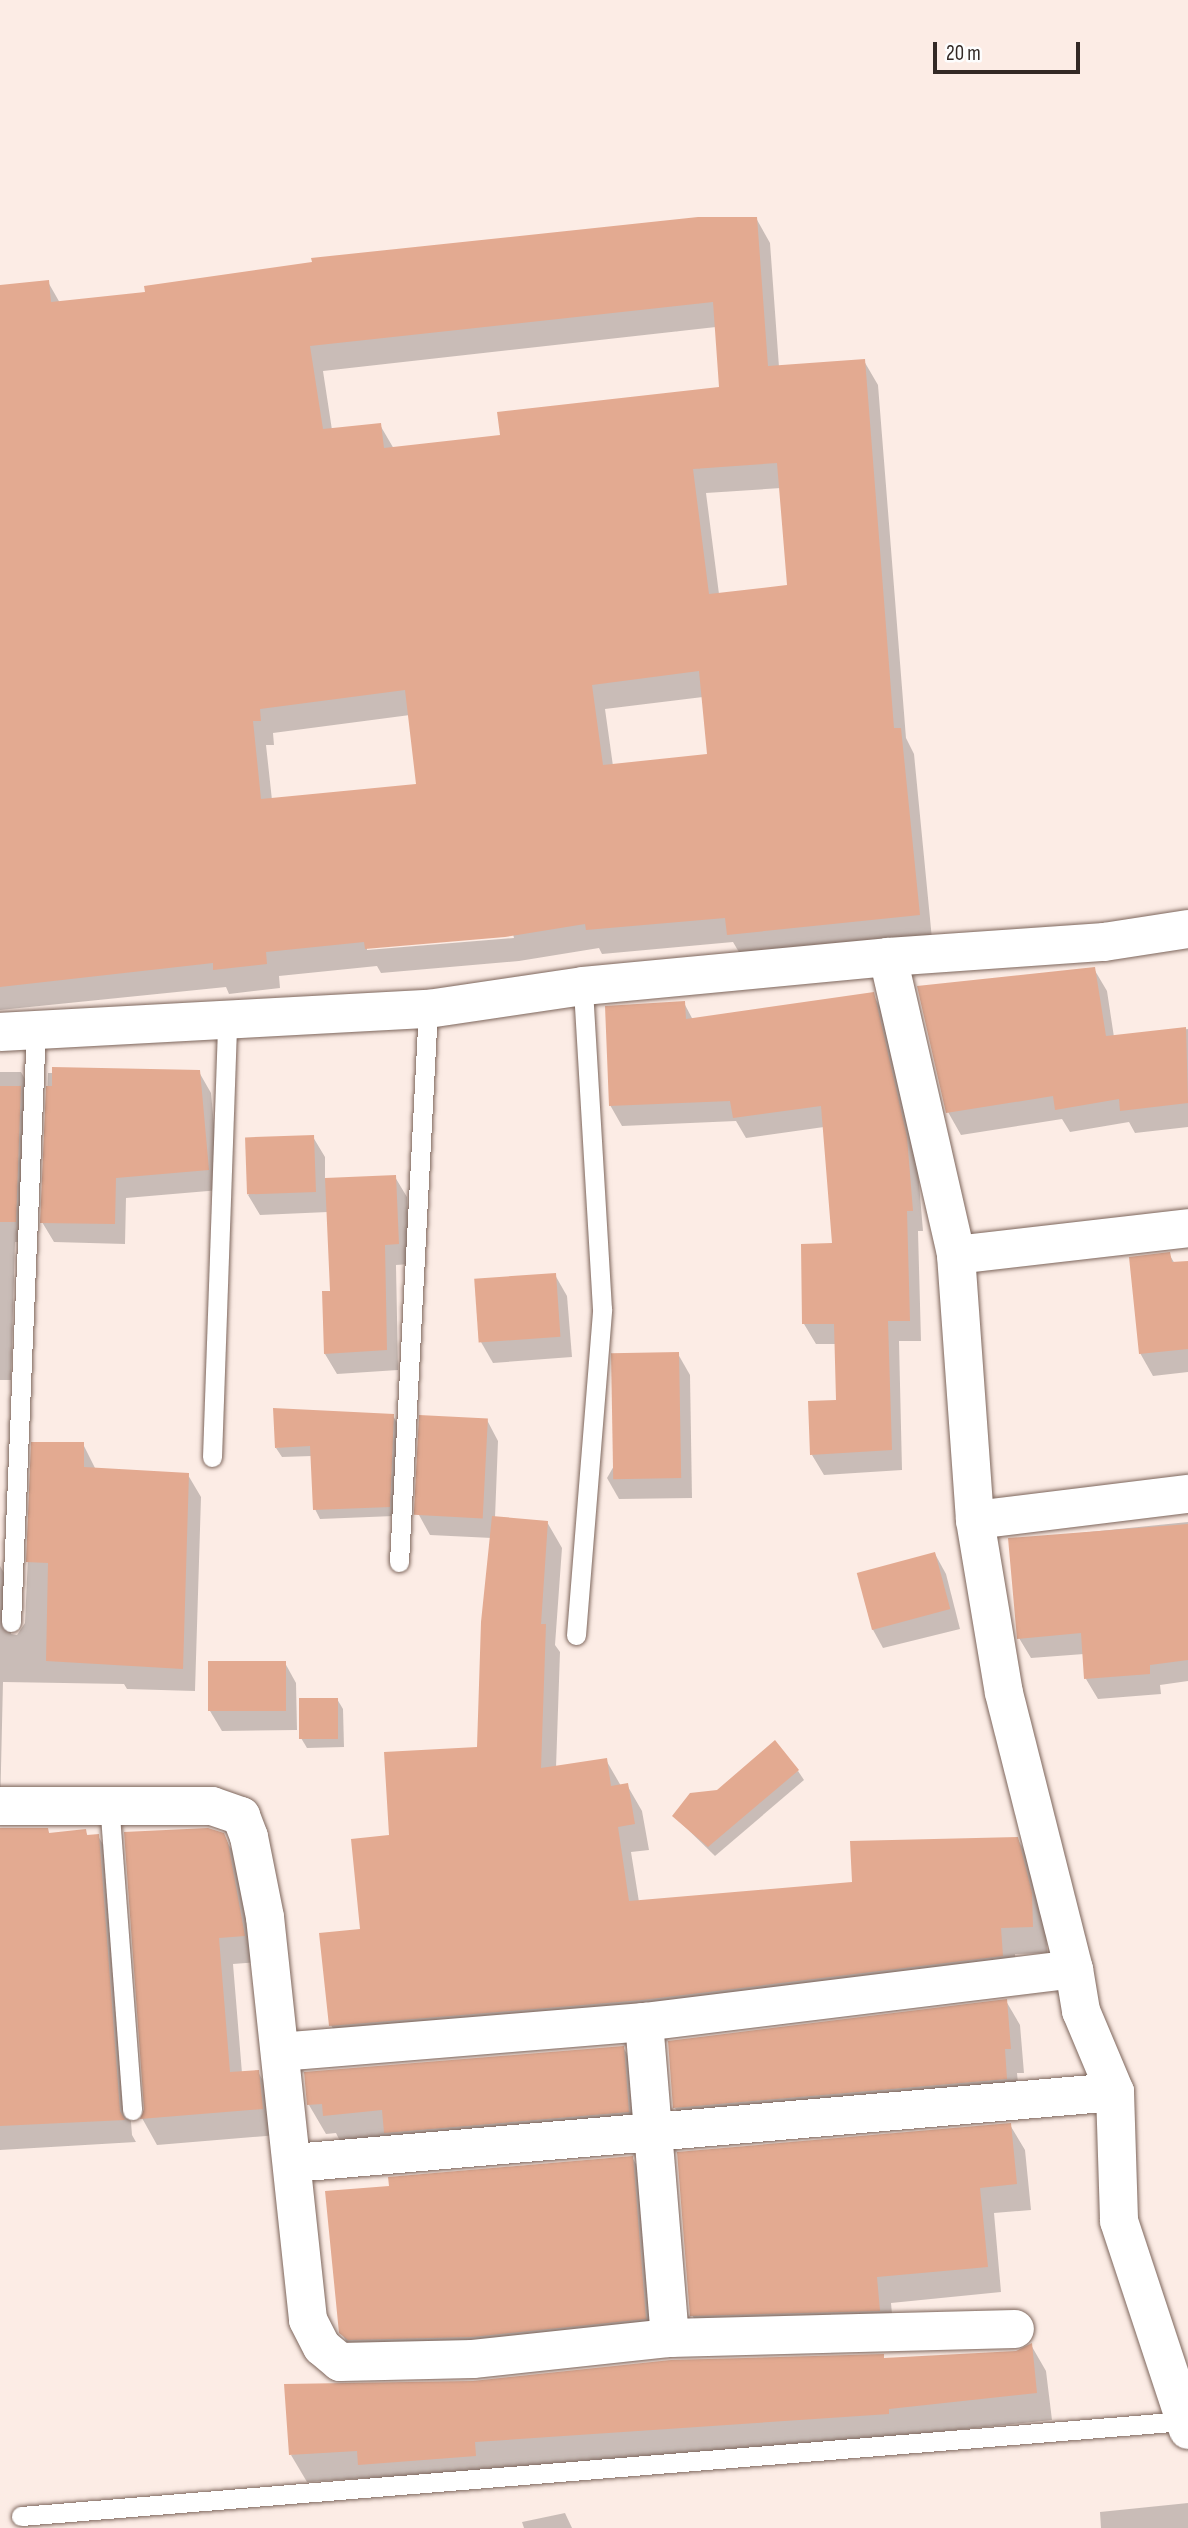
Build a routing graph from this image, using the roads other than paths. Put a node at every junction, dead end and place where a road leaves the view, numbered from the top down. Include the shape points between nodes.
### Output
1 (1188, 929) edge
2 (888, 957) junction
3 (583, 986) junction
4 (428, 1009) junction
5 (227, 1018) junction
6 (18, 1029) edge
7 (1188, 1228) edge
8 (956, 1255) junction
9 (212, 1457) dead end
10 (1188, 1494) edge
11 (975, 1520) junction
12 (399, 1562) dead end
13 (10, 1622) dead end
14 (576, 1635) dead end
15 (109, 1802) junction
16 (0, 1806) edge
17 (1074, 1969) junction
18 (644, 2022) junction
19 (280, 2052) junction
20 (1115, 2092) junction
21 (132, 2110) dead end
22 (654, 2132) junction
23 (295, 2164) junction
24 (1015, 2329) dead end
25 (670, 2338) junction
26 (1187, 2426) edge
27 (21, 2516) dead end

1 - 2 street via 1104,942
2 - 3 street
2 - 8 street
3 - 4 street
3 - 14 lane via 602,1309
4 - 5 street
4 - 12 lane
5 - 6 street
5 - 9 lane
6 - 13 lane
7 - 8 street
8 - 11 street
10 - 11 street
11 - 17 street via 1004,1693
15 - 16 street
15 - 19 street via 212,1806 241,1816 265,1917
15 - 21 lane
17 - 18 street
17 - 20 street via 1081,2011
18 - 19 street
18 - 22 street
19 - 23 street
20 - 22 street
20 - 26 street via 1119,2221
22 - 23 street
22 - 25 street
23 - 25 street via 308,2320 322,2347 340,2362 473,2360
24 - 25 street
26 - 27 lane

